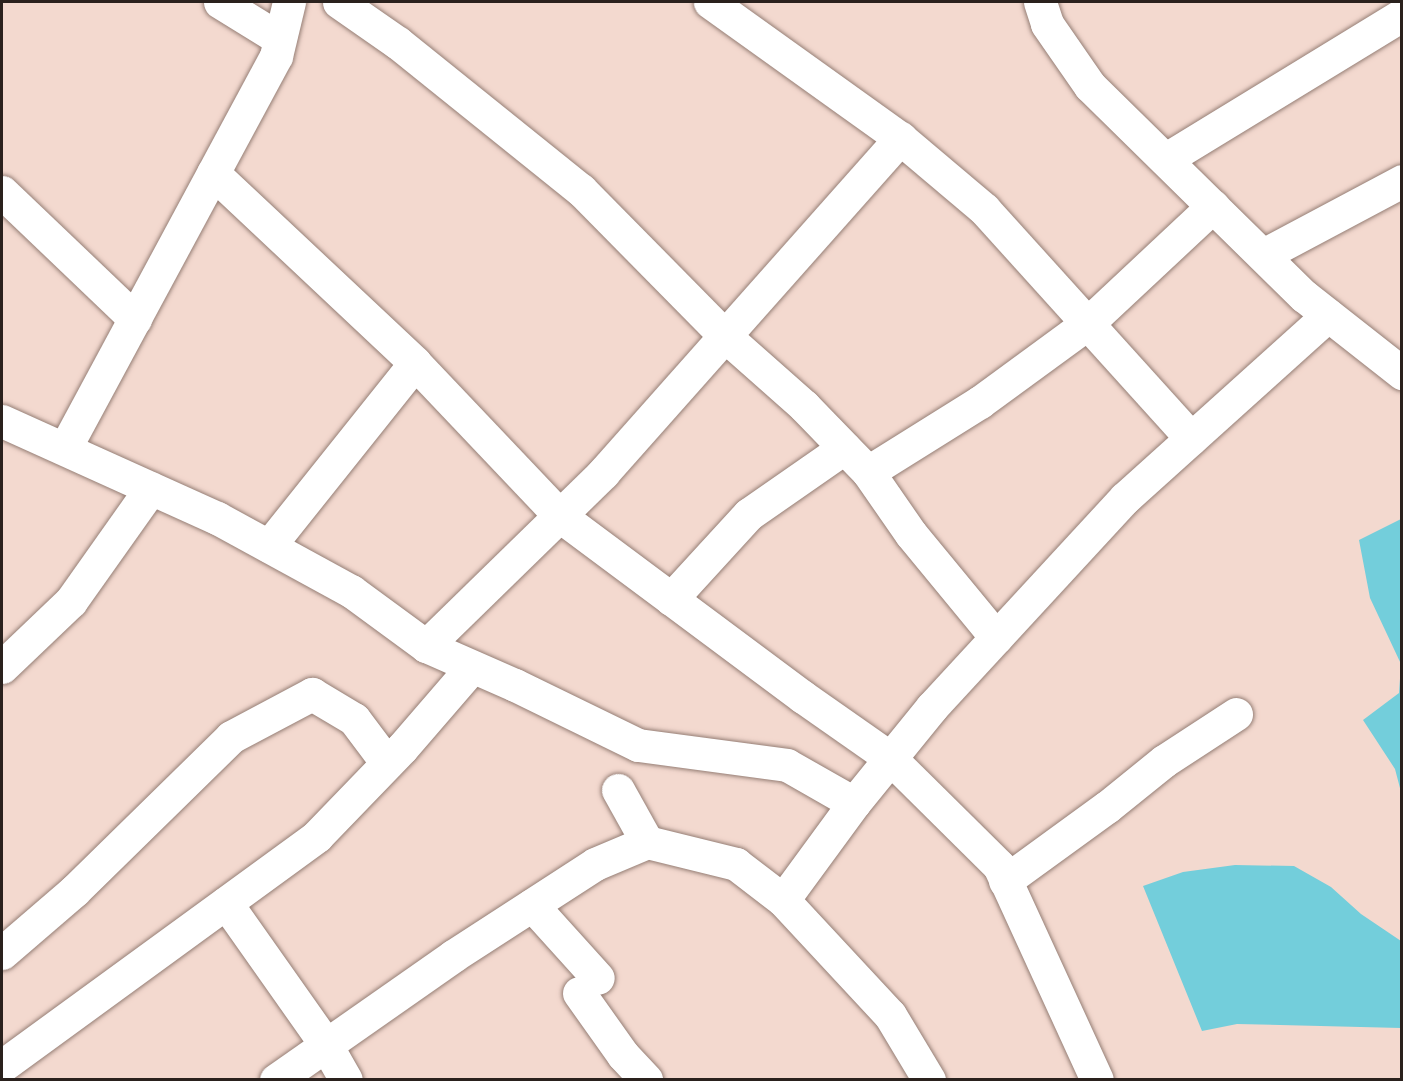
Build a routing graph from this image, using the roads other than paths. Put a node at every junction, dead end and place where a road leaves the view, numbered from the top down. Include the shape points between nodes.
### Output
1 (220, 2) edge
2 (289, 2) edge
3 (339, 2) edge
4 (710, 2) edge
5 (1040, 2) edge
6 (1401, 15) edge
7 (280, 39) junction
8 (900, 138) junction
9 (1166, 159) junction
10 (213, 173) junction
11 (1401, 181) edge
12 (2, 192) edge
13 (1213, 206) junction
14 (1263, 255) junction
15 (1328, 315) junction
16 (135, 319) junction
17 (1088, 323) junction
18 (725, 336) junction
19 (415, 363) junction
20 (1401, 373) edge
21 (2, 421) edge
22 (1191, 438) junction
23 (65, 448) junction
24 (844, 448) junction
25 (868, 472) junction
26 (151, 488) junction
27 (560, 516) junction
28 (269, 546) junction
29 (670, 599) junction
30 (996, 637) junction
31 (426, 646) junction
32 (472, 666) junction
33 (2, 667) edge
34 (1236, 714) dead end
35 (890, 758) junction
36 (387, 763) junction
37 (618, 790) dead end
38 (854, 803) junction
39 (648, 842) junction
40 (1005, 881) junction
41 (783, 900) junction
42 (226, 903) junction
43 (532, 905) junction
44 (2, 953) edge
45 (326, 1045) junction
46 (2, 1066) edge
47 (276, 1080) edge
48 (346, 1080) edge
49 (646, 1080) edge
50 (929, 1080) edge
51 (1097, 1080) edge

1 - 7 street
2 - 7 street
3 - 18 street via 398,42 581,190
4 - 8 street
5 - 9 street via 1047,24 1090,86
6 - 9 street
7 - 10 street via 276,56
8 - 17 street via 984,209
8 - 18 street
9 - 13 street
10 - 16 street
10 - 19 street
11 - 14 street
12 - 16 street
13 - 14 street
13 - 17 street
14 - 15 street
15 - 20 street
15 - 22 street
16 - 23 street
17 - 22 street
17 - 25 street via 980,402
18 - 24 street via 804,406
18 - 27 street
19 - 27 street
19 - 28 street
21 - 23 street
22 - 30 street via 1125,498
23 - 26 street
24 - 25 street
24 - 29 street via 749,514
25 - 30 street via 911,534
26 - 28 street
26 - 33 street via 71,601
27 - 29 street
27 - 31 street
28 - 31 street via 351,591
29 - 35 street
30 - 35 street
31 - 32 street
32 - 36 street
32 - 38 street via 638,745 788,765
34 - 40 street via 1164,761
35 - 38 street
35 - 40 street via 999,866
36 - 42 street via 316,836
36 - 44 street via 354,719 312,694 231,737 74,891
37 - 39 street
38 - 41 street
39 - 41 street via 736,864
39 - 43 street via 595,864
40 - 51 street
41 - 50 street via 890,1015
42 - 45 street
42 - 46 street
43 - 45 street
43 - 49 street via 588,986 623,1055
45 - 47 street
45 - 48 street

